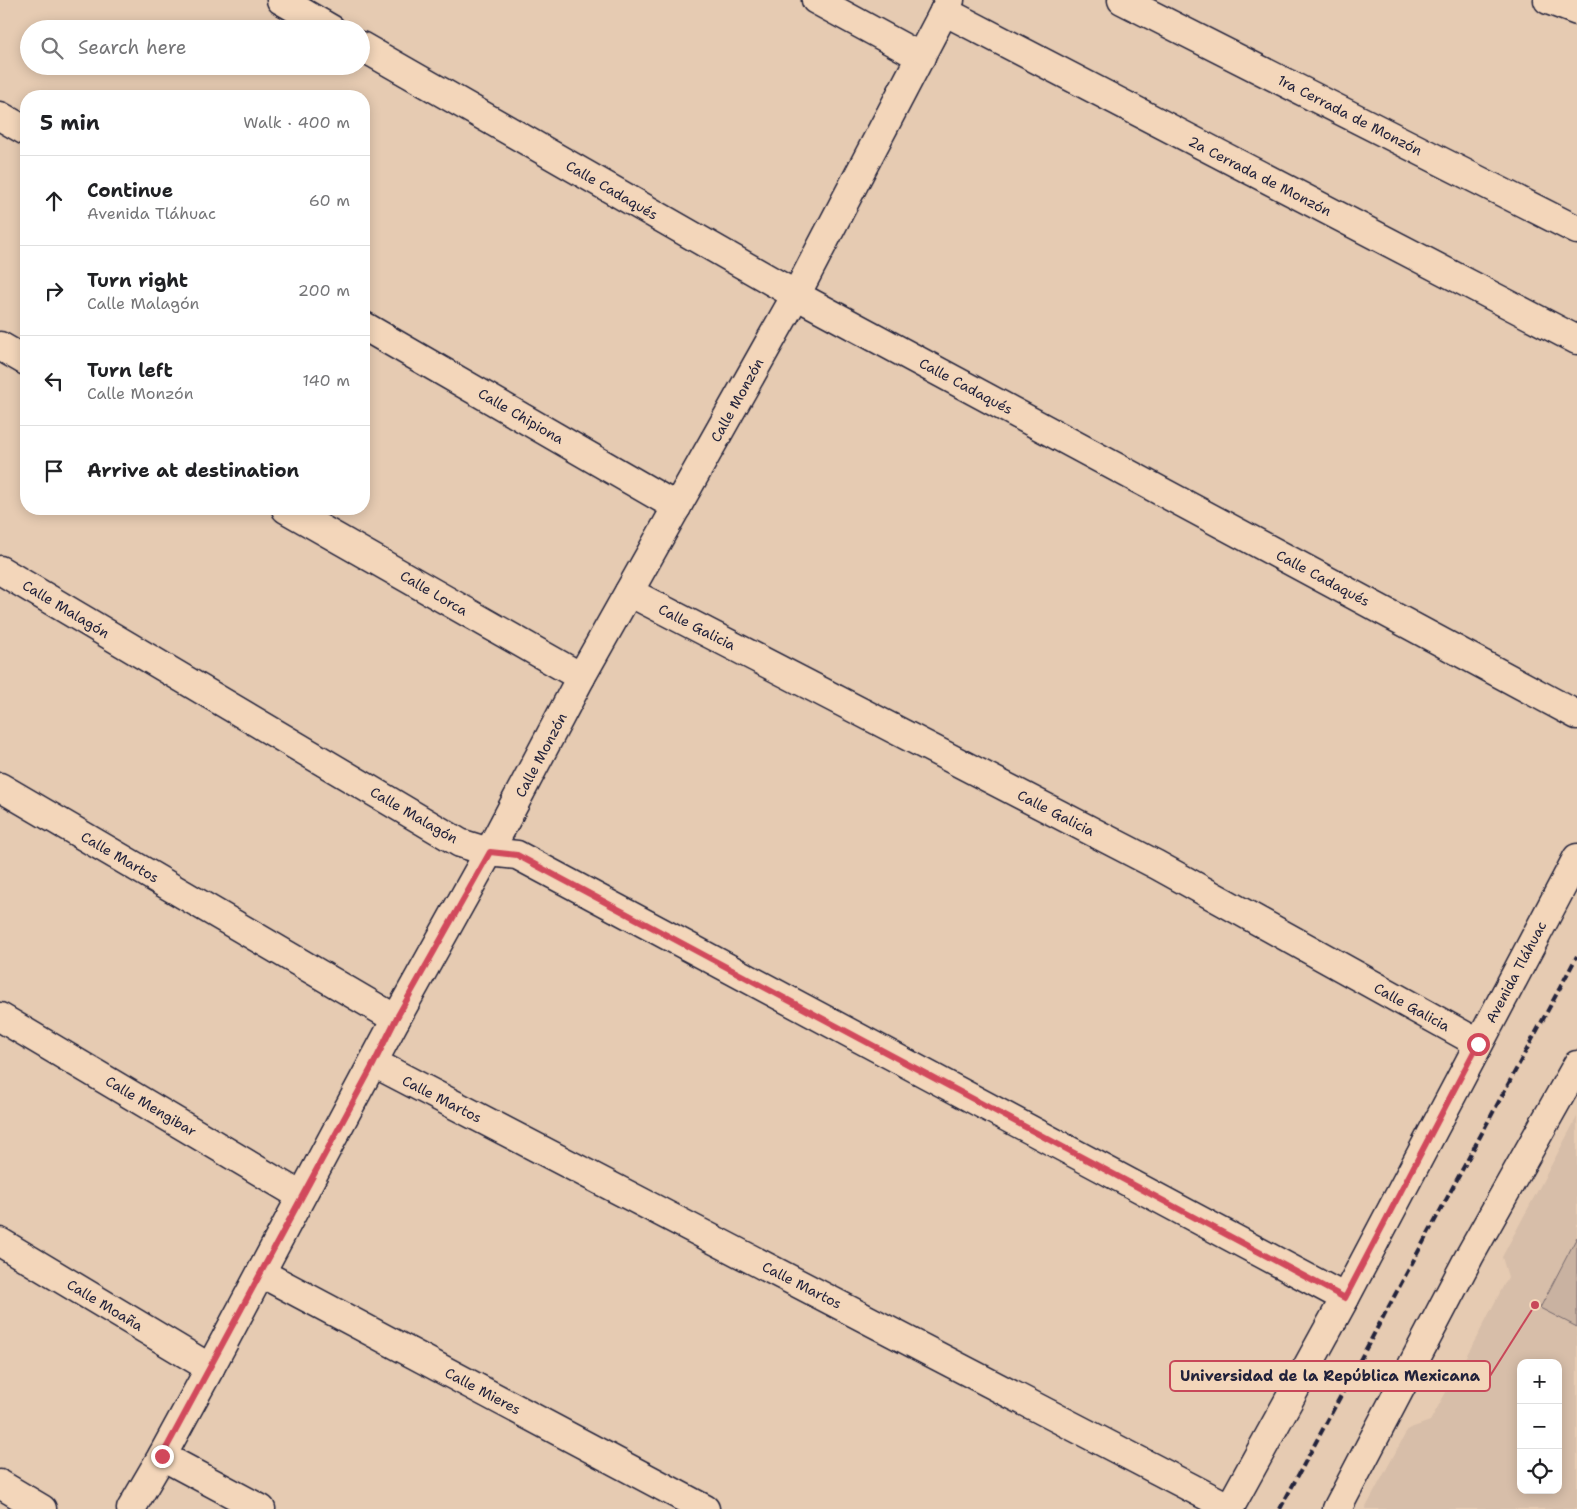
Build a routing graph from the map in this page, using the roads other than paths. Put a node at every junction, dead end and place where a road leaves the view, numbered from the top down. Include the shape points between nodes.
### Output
1 (281, 0) edge
2 (816, 0) edge
3 (1122, 0) edge
4 (1548, 0) edge
5 (947, 6) edge
6 (1577, 10) edge
7 (315, 20) edge
8 (370, 51) edge
9 (921, 57) junction
10 (0, 116) edge
11 (20, 128) edge
12 (1577, 230) edge
13 (796, 295) junction
14 (370, 329) edge
15 (1577, 340) edge
16 (0, 346) edge
17 (20, 358) edge
18 (677, 507) junction
19 (297, 515) edge
20 (0, 570) edge
21 (629, 592) junction
22 (582, 677) junction
23 (1577, 715) edge
24 (0, 787) edge
25 (490, 852) junction
26 (1577, 858) edge
27 (0, 1017) edge
28 (396, 1019) junction
29 (1478, 1044) junction
30 (374, 1063) junction
31 (1577, 1065) edge
32 (301, 1196) junction
33 (0, 1242) edge
34 (261, 1273) junction
35 (1345, 1298) junction
36 (210, 1368) junction
37 (162, 1456) junction
38 (0, 1484) edge
39 (1230, 1508) edge
40 (42, 1509) edge
41 (131, 1509) edge
42 (261, 1509) edge
43 (705, 1509) edge
44 (1337, 1509) edge

1 - 7 street
2 - 9 street
3 - 12 street, 1ra Cerrada de Monzón
4 - 6 street
5 - 9 street, Calle Monzón
5 - 15 street, 2a Cerrada de Monzón
8 - 13 street, Calle Cadaqués
9 - 13 street, Calle Monzón
10 - 11 street
13 - 18 street, Calle Monzón
13 - 23 street, Calle Cadaqués
14 - 18 street, Calle Chipiona
16 - 17 street
18 - 21 street, Calle Monzón
19 - 22 street, Calle Lorca
20 - 25 street, Calle Malagón via 460,843
21 - 22 street, Calle Monzón
21 - 29 street, Calle Galicia via 1157,865
22 - 25 street, Calle Monzón
24 - 28 street, Calle Martos
25 - 28 street, Calle Monzón
25 - 35 street, Calle Malagón via 517,855
26 - 29 street, Avenida Tláhuac
27 - 32 street, Calle Mengibar
28 - 30 street, Calle Monzón
29 - 35 street, Avenida Tláhuac
30 - 32 street, Calle Monzón
30 - 39 street, Calle Martos
31 - 44 street via 1469,1257
32 - 34 street, Calle Monzón
33 - 36 street, Calle Moaña
34 - 36 street, Calle Monzón
34 - 43 street, Calle Mieres
35 - 39 street, Avenida Tláhuac
36 - 37 street, Calle Monzón
37 - 41 street, Calle Monzón
37 - 42 street
38 - 40 street

